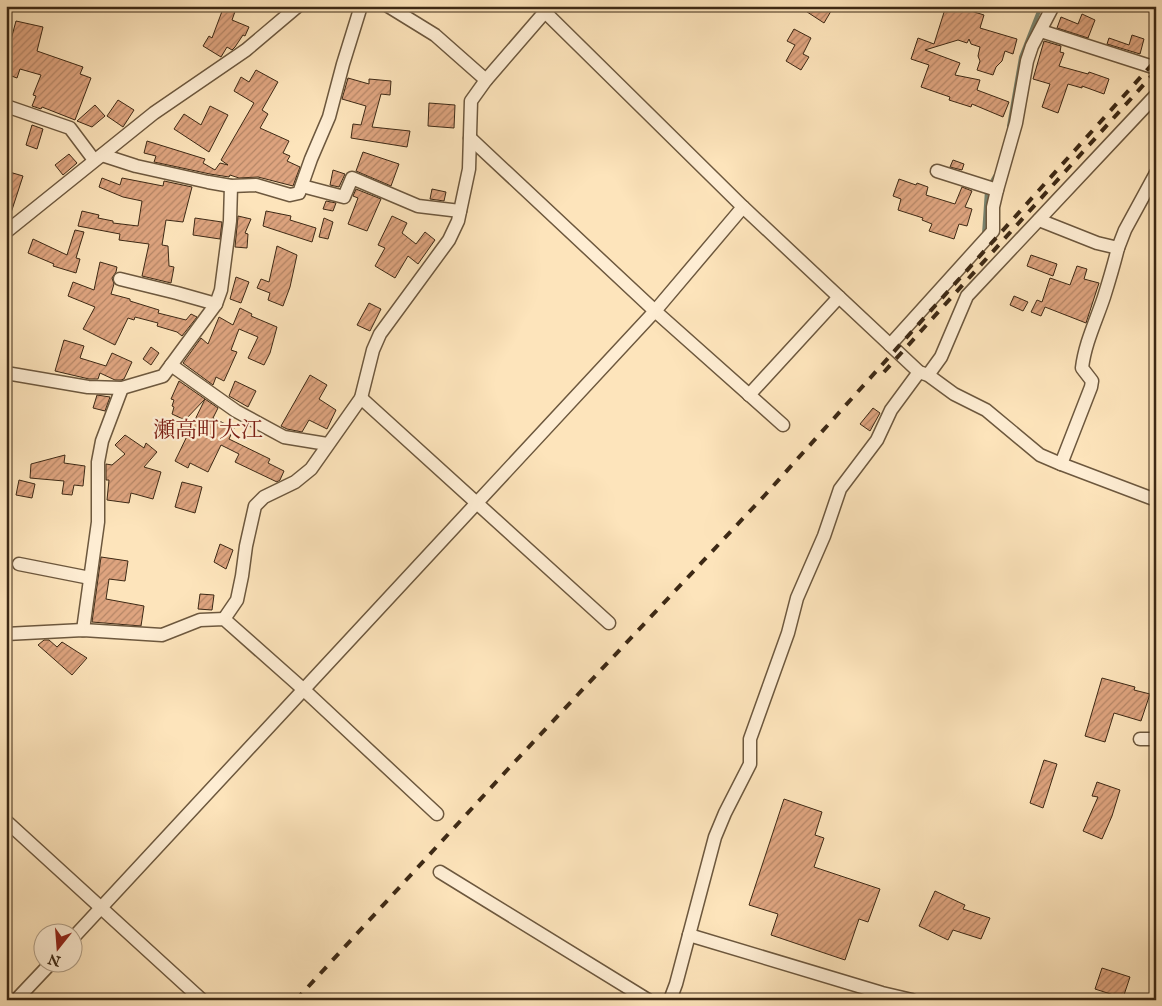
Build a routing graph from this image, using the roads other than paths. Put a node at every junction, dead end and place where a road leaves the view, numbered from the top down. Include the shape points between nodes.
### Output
1 (361, 6) edge
2 (388, 6) edge
3 (1053, 6) edge
4 (291, 8) edge
5 (547, 9) edge
6 (1041, 31) junction
7 (1156, 68) edge
8 (486, 80) junction
9 (1156, 95) edge
10 (6, 106) edge
11 (470, 138) junction
12 (98, 158) junction
13 (937, 170) dead end
14 (1156, 174) edge
15 (231, 186) junction
16 (302, 186) junction
17 (997, 190) junction
18 (743, 207) junction
19 (460, 211) junction
20 (1039, 220) junction
21 (6, 232) edge
22 (1118, 248) junction
23 (120, 279) dead end
24 (839, 297) junction
25 (216, 304) junction
26 (655, 311) junction
27 (890, 345) junction
28 (171, 364) junction
29 (6, 373) edge
30 (923, 374) junction
31 (122, 388) junction
32 (749, 395) junction
33 (361, 398) junction
34 (783, 425) dead end
35 (327, 444) junction
36 (1061, 464) junction
37 (1156, 500) edge
38 (476, 504) junction
39 (19, 564) dead end
40 (90, 578) junction
41 (224, 619) junction
42 (609, 623) dead end
43 (83, 630) junction
44 (6, 634) edge
45 (303, 689) junction
46 (1140, 739) dead end
47 (1156, 739) edge
48 (437, 814) dead end
49 (6, 821) edge
50 (440, 872) dead end
51 (101, 908) junction
52 (82, 928) edge
53 (689, 935) junction
54 (41, 974) edge
55 (16, 1000) edge
56 (202, 1000) edge
57 (648, 1000) edge
58 (670, 1000) edge
59 (912, 1000) edge

1 - 16 street via 329,118
2 - 8 street via 435,35
3 - 6 street
4 - 12 street via 246,50 154,113
5 - 8 street
5 - 18 street
6 - 7 street
6 - 17 street via 1027,61 1016,123
8 - 11 street via 471,101
9 - 20 street
10 - 12 street via 70,128
11 - 19 street via 469,169
11 - 26 street
12 - 15 street
12 - 21 street
13 - 17 street
14 - 22 street
15 - 16 street via 256,185 290,195 300,193
15 - 25 street via 230,221 221,290
16 - 19 street via 344,197 352,178 418,206
17 - 27 street via 993,231
18 - 24 street
18 - 26 street
19 - 33 street via 449,240 380,334
20 - 22 street via 1097,244
20 - 30 street via 967,296 941,357
22 - 36 street via 1084,353 1082,368 1092,381 1091,387
23 - 25 street
24 - 27 street
24 - 32 street
25 - 28 street
26 - 32 street
26 - 38 street
27 - 30 street
28 - 31 street via 162,376
28 - 35 street via 236,411 284,437
29 - 31 street via 88,387
30 - 36 street via 986,410 1032,449
30 - 53 street via 891,410 877,440 840,489 797,598 788,633 750,739 750,764 715,837
31 - 40 street via 102,441 98,462 98,522
32 - 34 street
33 - 35 street
33 - 38 street
35 - 41 street via 311,469 295,482 264,497 255,506 237,600
36 - 37 street
38 - 42 street
38 - 45 street
39 - 40 street
40 - 43 street
41 - 43 street via 200,620 162,635
41 - 45 street
43 - 44 street
45 - 48 street
45 - 51 street
46 - 47 street
49 - 51 street
50 - 57 street
51 - 52 street
51 - 56 street
53 - 58 street
53 - 59 street
54 - 55 street

